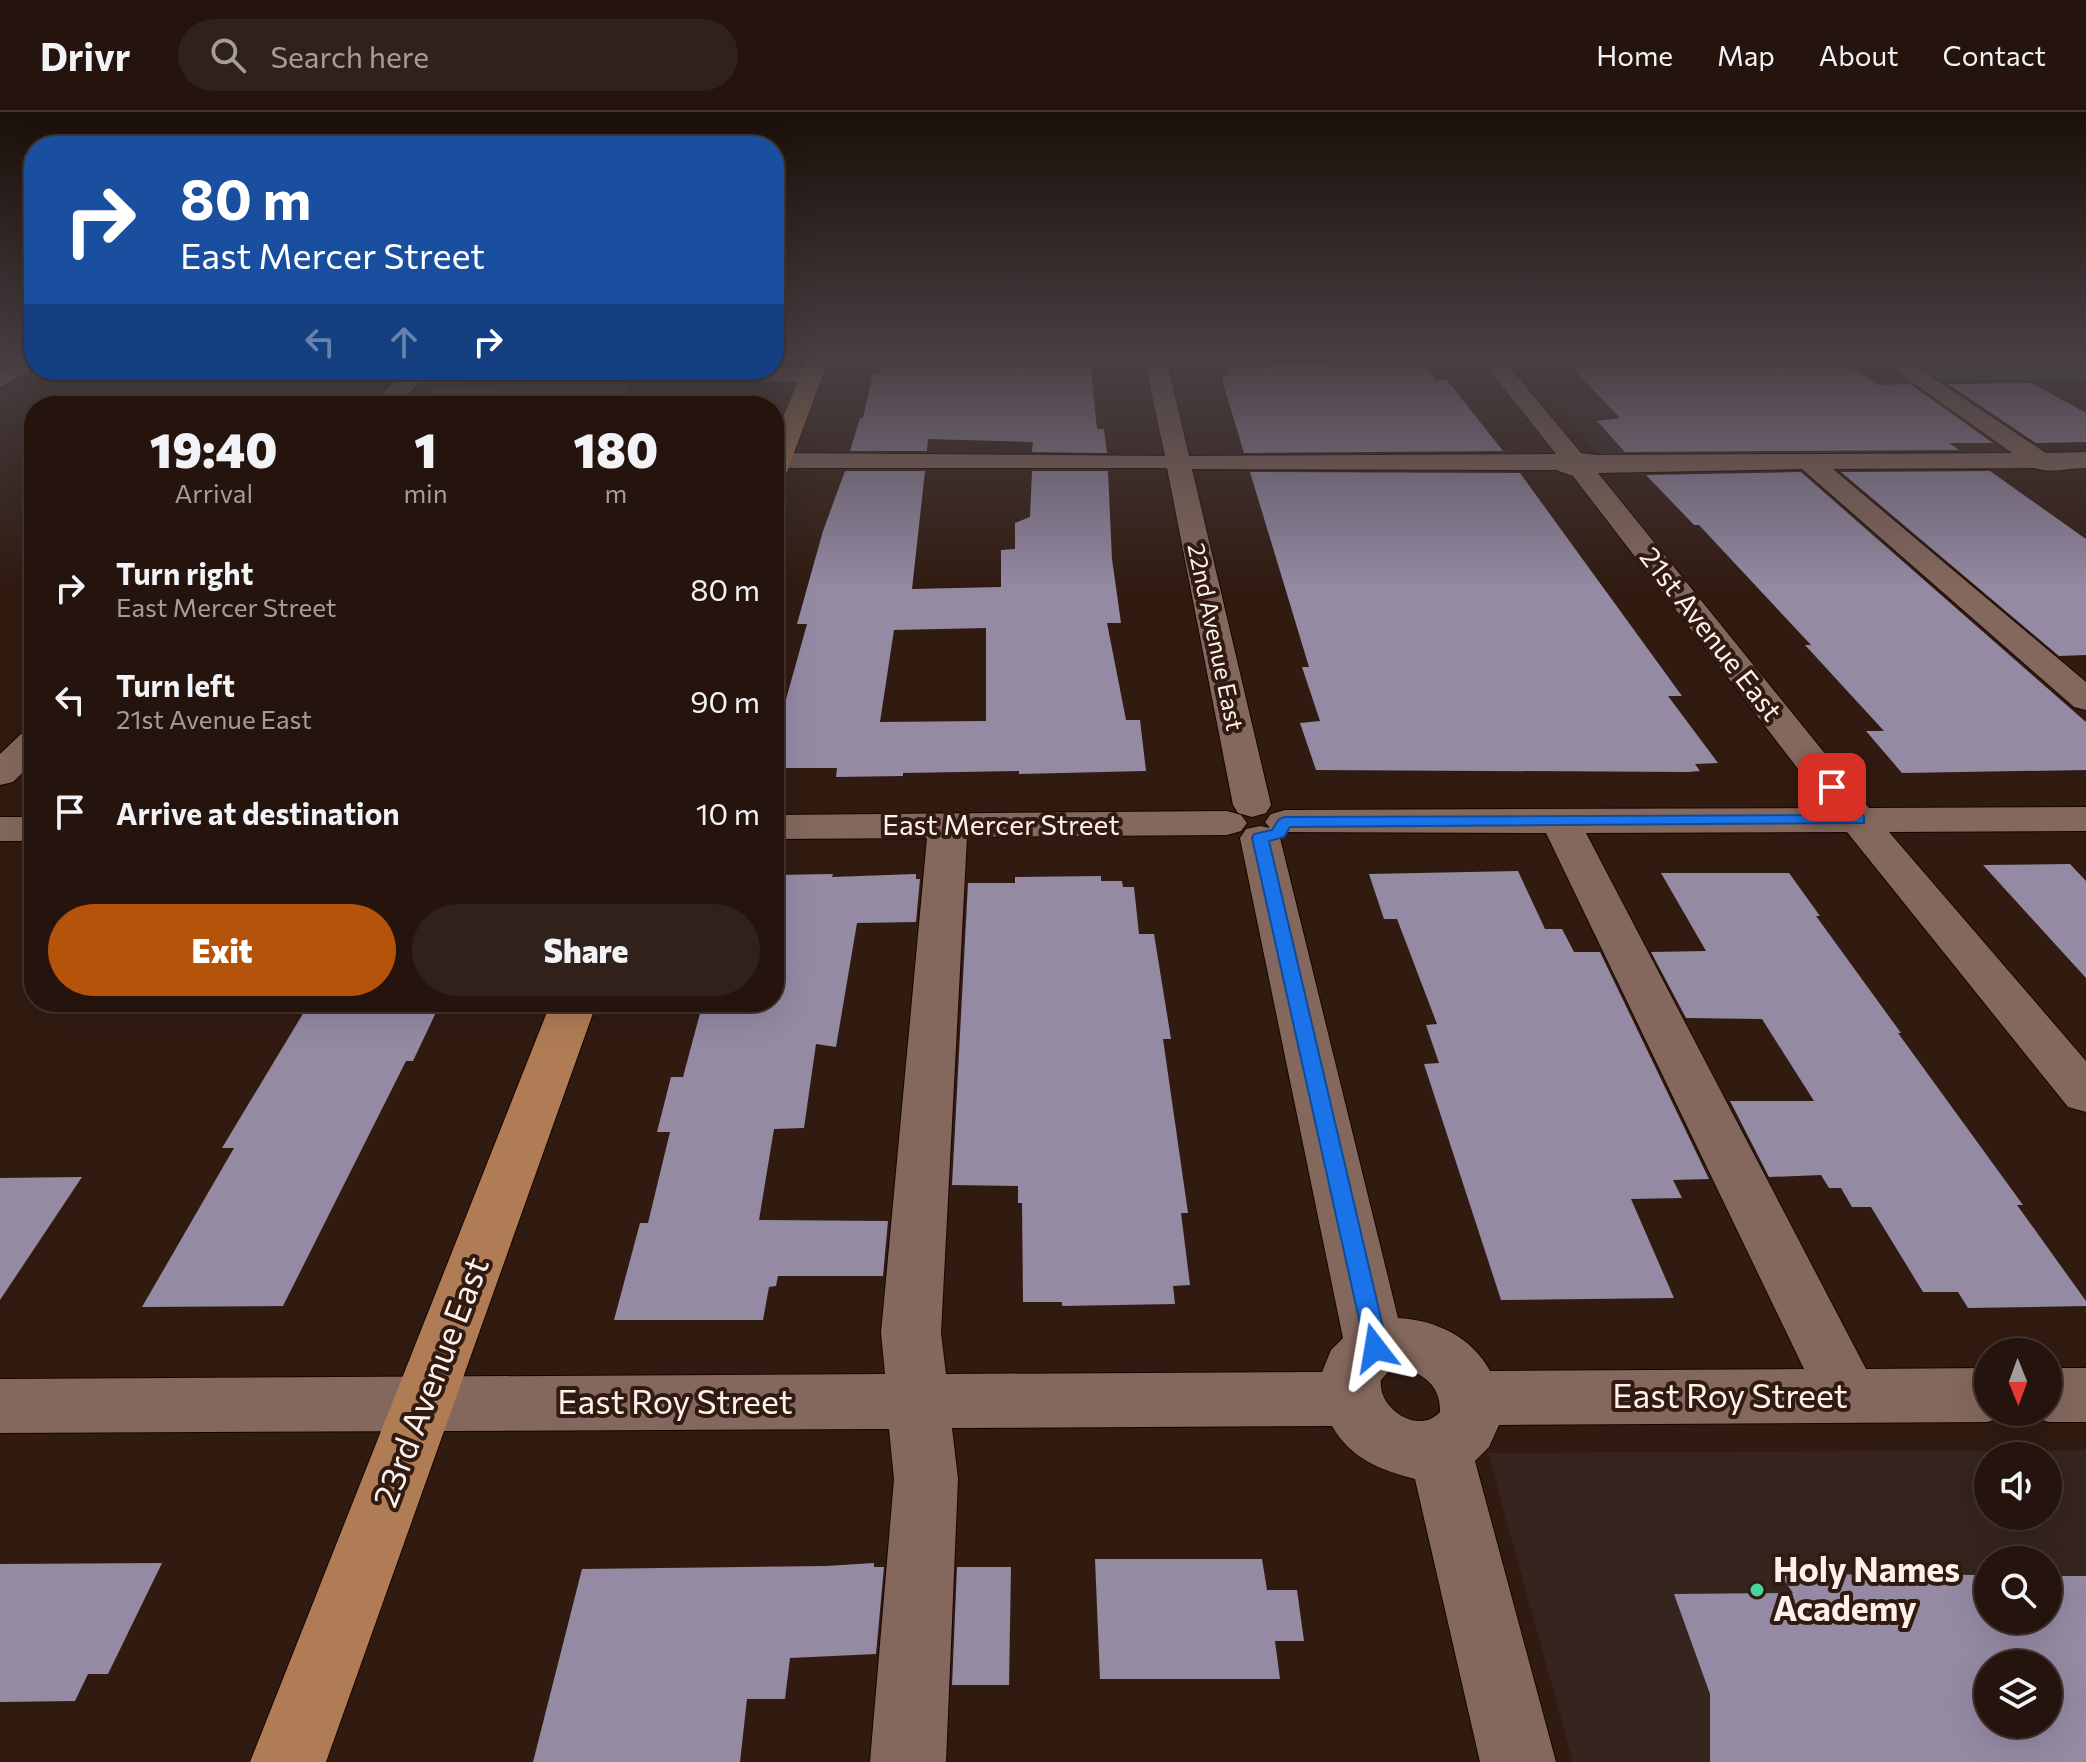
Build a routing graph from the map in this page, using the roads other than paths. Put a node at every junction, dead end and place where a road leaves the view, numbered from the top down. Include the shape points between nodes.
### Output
1 (1172, 435) edge
2 (1553, 435) edge
3 (2003, 435) edge
4 (2040, 460) junction
5 (1808, 461) junction
6 (1178, 462) junction
7 (1576, 463) junction
8 (784, 466) edge
9 (2080, 472) edge
10 (2086, 700) edge
11 (24, 751) edge
12 (0, 774) edge
13 (2086, 819) edge
14 (1858, 820) junction
15 (1560, 821) junction
16 (1256, 822) junction
17 (948, 826) junction
18 (784, 827) edge
19 (0, 829) edge
20 (24, 829) edge
21 (570, 1012) edge
22 (2086, 1094) edge
23 (1363, 1373) junction
24 (1848, 1395) junction
25 (1974, 1395) edge
26 (2062, 1395) edge
27 (2086, 1395) edge
28 (920, 1401) junction
29 (425, 1403) junction
30 (0, 1406) edge
31 (1456, 1423) junction
32 (288, 1762) edge
33 (908, 1762) edge
34 (1518, 1762) edge

1 - 6 street, 22nd Avenue East
2 - 7 street, 21st Avenue East
3 - 4 street
4 - 5 street
4 - 9 street
5 - 7 street
5 - 10 street
6 - 7 street
6 - 8 street
6 - 16 street, 22nd Avenue East
7 - 14 street, 21st Avenue East
11 - 12 street
13 - 14 street, East Mercer Street
14 - 15 street, East Mercer Street
14 - 22 street, 21st Avenue East
15 - 16 street, East Mercer Street
15 - 24 street
16 - 17 street, East Mercer Street
16 - 23 street, 22nd Avenue East
17 - 18 street, East Mercer Street
17 - 28 street via 911,1333
19 - 20 street
21 - 29 main road, 23rd Avenue East
23 - 28 street, East Roy Street
23 - 31 street via 1358,1416 1392,1444 1414,1450
23 - 31 street via 1399,1343 1438,1353 1466,1381
24 - 25 street, East Roy Street
24 - 31 street, East Roy Street
26 - 27 street
28 - 29 street, East Roy Street
28 - 33 street via 926,1479
29 - 30 street, East Roy Street
29 - 32 main road, 23rd Avenue East
31 - 34 street

